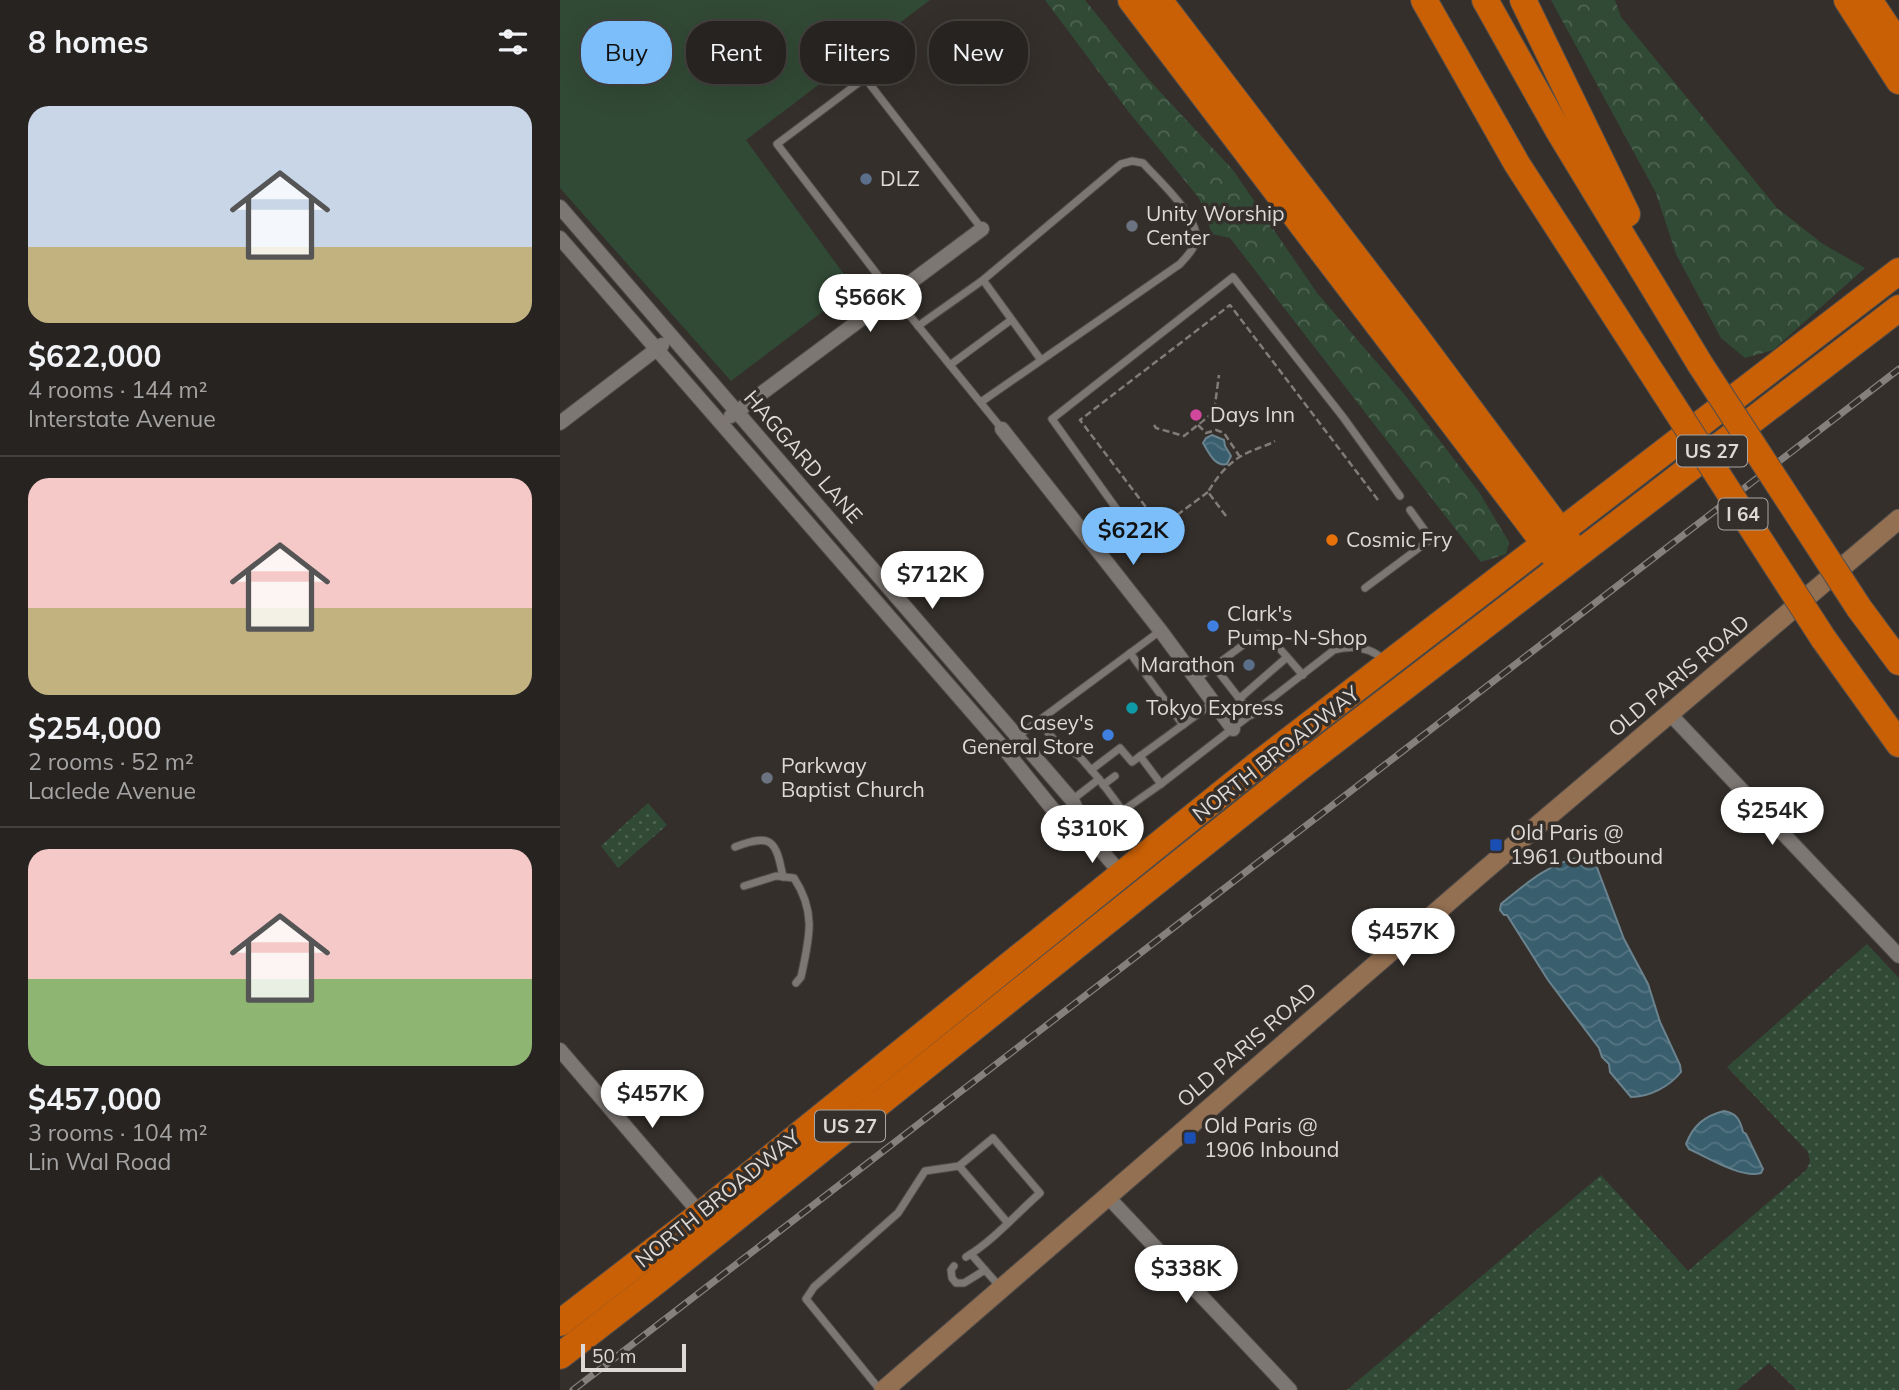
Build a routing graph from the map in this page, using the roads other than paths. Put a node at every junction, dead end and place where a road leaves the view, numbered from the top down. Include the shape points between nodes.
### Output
1 (1131, 0) edge
2 (1159, 0) edge
3 (1423, 0) edge
4 (1485, 0) edge
5 (1523, 0) edge
6 (1847, 0) edge
7 (1870, 0) edge
8 (1899, 45) edge
9 (1899, 81) edge
10 (560, 207) edge
11 (982, 229) joint
12 (560, 238) edge
13 (614, 270) junction
14 (1899, 271) edge
15 (983, 280) junction
16 (599, 283) junction
17 (893, 295) junction
18 (1899, 308) edge
19 (1672, 318) junction
20 (1011, 320) junction
21 (918, 326) junction
22 (670, 336) junction
23 (656, 350) junction
24 (1041, 360) junction
25 (950, 365) junction
26 (981, 402) junction
27 (736, 412) junction
28 (560, 423) edge
29 (720, 424) junction
30 (1002, 429) joint
31 (1400, 496) dead end
32 (1410, 510) dead end
33 (824, 513) junction
34 (1899, 519) edge
35 (809, 525) junction
36 (1552, 538) junction
37 (1141, 543) road end
38 (1570, 559) junction
39 (882, 580) junction
40 (1365, 588) dead end
41 (867, 593) junction
42 (1160, 630) junction
43 (1130, 653) junction
44 (1286, 658) junction
45 (1899, 662) edge
46 (1214, 666) junction
47 (1388, 666) junction
48 (963, 673) junction
49 (1303, 675) junction
50 (1197, 680) junction
51 (949, 685) junction
52 (1239, 699) junction
53 (1213, 702) junction
54 (1670, 714) junction
55 (1252, 715) junction
56 (1038, 721) junction
57 (1182, 725) junction
58 (1233, 729) junction
59 (1017, 736) junction
60 (1899, 744) edge
61 (1030, 751) junction
62 (1140, 756) junction
63 (1015, 762) junction
64 (1091, 770) junction
65 (1115, 776) dead end
66 (1101, 782) junction
67 (1161, 784) junction
68 (1072, 800) junction
69 (1123, 811) junction
70 (1088, 835) junction
71 (735, 847) dead end
72 (1122, 874) junction
73 (783, 877) junction
74 (744, 886) dead end
75 (1138, 895) junction
76 (1899, 956) edge
77 (796, 983) dead end
78 (560, 1050) edge
79 (844, 1114) junction
80 (959, 1166) junction
81 (1107, 1196) junction
82 (1007, 1222) junction
83 (708, 1224) junction
84 (954, 1266) dead end
85 (985, 1270) junction
86 (1001, 1288) junction
87 (560, 1323) edge
88 (560, 1356) edge
89 (882, 1390) edge
90 (1290, 1390) edge

1 - 36 highway
2 - 36 highway via 1411,330
3 - 60 highway, I 64, bridge via 1517,164 1823,638
4 - 19 highway, I 64
5 - 19 highway via 1642,243
6 - 9 highway
7 - 8 highway
10 - 13 street, HAGGARD LANE
11 - 17 street
11 - 17 lane via 865,78 777,144
12 - 16 street, HAGGARD LANE
13 - 16 lane
13 - 22 street, HAGGARD LANE
14 - 36 highway, NORTH BROADWAY / US 27
15 - 20 lane
15 - 21 lane
15 - 24 lane via 1111,172 1132,160 1143,163 1193,220 1196,241 1180,264
16 - 23 street, HAGGARD LANE
17 - 21 lane
17 - 27 street
18 - 38 highway, NORTH BROADWAY / US 27
19 - 45 highway, I 64, bridge via 1859,608
20 - 24 lane
20 - 25 lane
21 - 25 lane
22 - 23 street
22 - 27 street, HAGGARD LANE
23 - 28 street
23 - 29 street, HAGGARD LANE
24 - 26 lane
25 - 26 lane
26 - 30 lane
27 - 29 street
27 - 33 street, HAGGARD LANE
29 - 35 street, HAGGARD LANE
30 - 42 street
31 - 37 lane via 1233,277 1052,419
32 - 40 lane via 1431,539
33 - 35 lane
33 - 39 street, HAGGARD LANE
34 - 54 street, OLD PARIS ROAD
35 - 41 street, HAGGARD LANE
36 - 38 highway
36 - 47 highway, NORTH BROADWAY / US 27
38 - 75 highway, NORTH BROADWAY / US 27
39 - 41 lane
39 - 48 street, HAGGARD LANE
41 - 51 street, HAGGARD LANE
42 - 43 lane
42 - 50 street
43 - 56 lane
43 - 57 lane
44 - 46 lane via 1271,639 1258,634
44 - 49 lane
44 - 52 lane
46 - 50 lane
46 - 52 lane
47 - 49 lane via 1367,649 1343,647
47 - 72 highway, NORTH BROADWAY / US 27
48 - 51 lane
48 - 59 street, HAGGARD LANE
49 - 55 lane
50 - 53 street
51 - 63 street, HAGGARD LANE
52 - 55 lane
53 - 57 lane
53 - 58 street
54 - 76 street
54 - 81 street, OLD PARIS ROAD
55 - 58 lane
56 - 59 lane
56 - 64 lane
57 - 62 lane
58 - 67 lane
59 - 61 street, HAGGARD LANE
61 - 63 lane
61 - 68 street, HAGGARD LANE
62 - 64 lane via 1130,764 1120,748
62 - 67 lane
63 - 70 street, HAGGARD LANE via 1055,812
64 - 66 lane
65 - 66 lane
66 - 68 lane
66 - 69 lane
67 - 69 lane
68 - 70 street, HAGGARD LANE
69 - 70 lane
70 - 72 street, HAGGARD LANE
71 - 73 lane via 758,840 770,842 778,849
72 - 75 street, HAGGARD LANE
72 - 79 highway, NORTH BROADWAY / US 27
73 - 74 lane
73 - 77 lane via 794,878 810,914 801,978
75 - 79 highway, NORTH BROADWAY / US 27
78 - 83 street
79 - 83 highway, NORTH BROADWAY / US 27
80 - 82 lane
80 - 82 lane via 993,1138 1040,1193
80 - 89 lane via 925,1171 898,1213 814,1286 806,1299
81 - 86 street, OLD PARIS ROAD
81 - 90 street
82 - 85 lane via 984,1247 969,1255
83 - 87 highway, NORTH BROADWAY / US 27
83 - 88 highway, NORTH BROADWAY / US 27
84 - 85 lane via 951,1278 956,1283
85 - 86 lane
86 - 89 street, OLD PARIS ROAD

